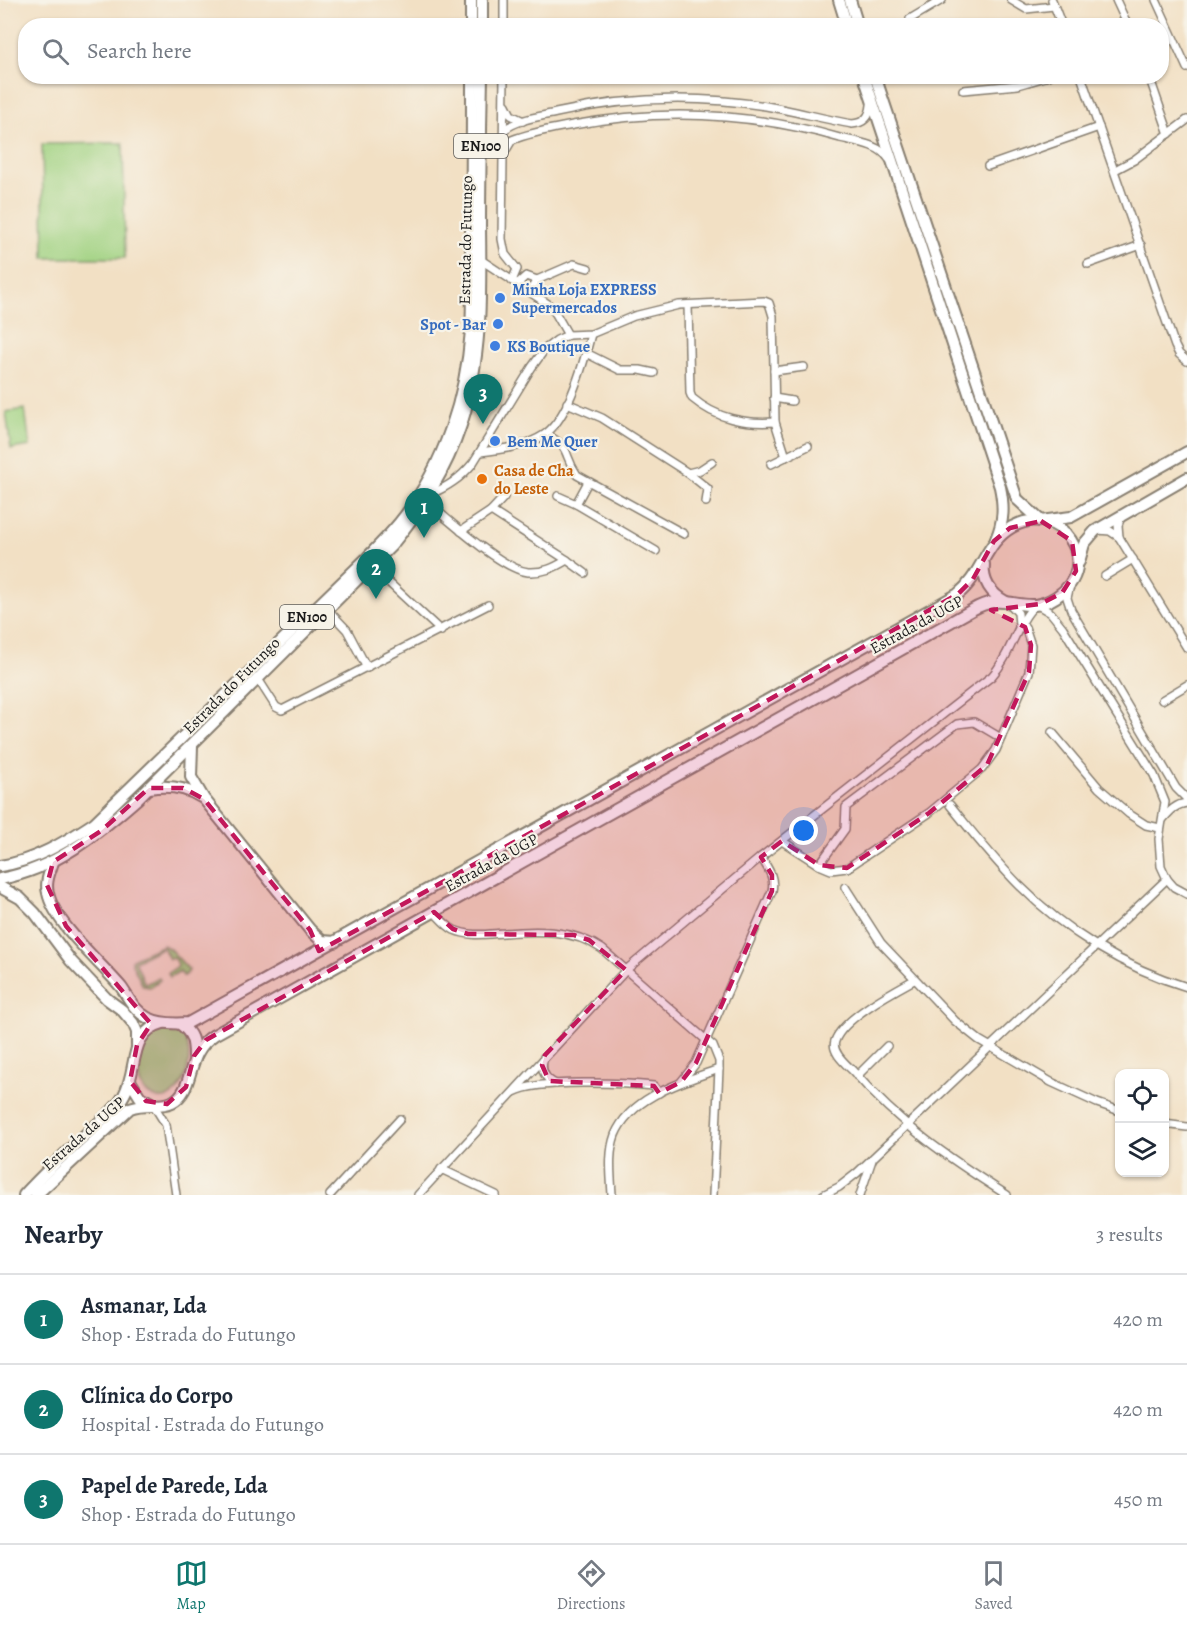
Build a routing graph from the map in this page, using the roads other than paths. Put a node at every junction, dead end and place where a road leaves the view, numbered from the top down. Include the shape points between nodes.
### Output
1 (471, 0) edge
2 (482, 0) edge
3 (504, 0) edge
4 (509, 0) edge
5 (942, 0) edge
6 (1011, 0) edge
7 (1116, 0) edge
8 (1156, 0) edge
9 (842, 2) edge
10 (1053, 3) edge
11 (504, 10) junction
12 (471, 18) edge
13 (482, 18) edge
14 (504, 18) edge
15 (846, 18) edge
16 (853, 18) edge
17 (912, 18) edge
18 (1059, 18) edge
19 (1124, 18) edge
20 (1164, 18) edge
21 (1169, 29) edge
22 (1187, 68) edge
23 (472, 84) edge
24 (482, 84) edge
25 (504, 84) edge
26 (867, 84) edge
27 (878, 84) edge
28 (1021, 84) edge
29 (1084, 84) edge
30 (1152, 84) edge
31 (963, 90) dead end
32 (869, 91) junction
33 (673, 99) junction
34 (701, 100) junction
35 (504, 102) junction
36 (699, 114) junction
37 (672, 115) junction
38 (1187, 120) edge
39 (523, 121) junction
40 (1099, 127) junction
41 (504, 130) junction
42 (1169, 134) junction
43 (523, 136) junction
44 (503, 155) junction
45 (988, 166) dead end
46 (895, 169) junction
47 (1115, 170) junction
48 (1141, 245) junction
49 (481, 260) junction
50 (1088, 264) dead end
51 (588, 268) dead end
52 (537, 280) junction
53 (514, 282) junction
54 (530, 291) junction
55 (688, 305) junction
56 (591, 334) junction
57 (568, 335) junction
58 (586, 353) junction
59 (1187, 361) edge
60 (804, 367) dead end
61 (774, 371) junction
62 (654, 374) dead end
63 (774, 398) junction
64 (792, 401) dead end
65 (567, 403) junction
66 (775, 422) junction
67 (546, 434) junction
68 (808, 446) dead end
69 (481, 452) junction
70 (1187, 452) edge
71 (786, 457) junction
72 (712, 462) dead end
73 (771, 464) dead end
74 (688, 473) junction
75 (1187, 478) edge
76 (588, 482) junction
77 (558, 495) dead end
78 (504, 497) dead end
79 (428, 498) junction
80 (706, 502) dead end
81 (576, 504) junction
82 (491, 511) junction
83 (1126, 513) junction
84 (1041, 520) junction
85 (461, 531) junction
86 (1095, 531) junction
87 (684, 534) dead end
88 (1119, 537) junction
89 (994, 541) junction
90 (656, 550) dead end
91 (985, 558) junction
92 (1132, 559) junction
93 (567, 560) junction
94 (372, 567) junction
95 (1076, 571) junction
96 (585, 573) dead end
97 (1105, 576) dead end
98 (1070, 585) junction
99 (1009, 603) junction
100 (1036, 604) junction
101 (488, 605) dead end
102 (327, 610) junction
103 (1019, 625) junction
104 (441, 631) junction
105 (1187, 648) edge
106 (367, 668) junction
107 (258, 679) junction
108 (1187, 685) edge
109 (1162, 700) dead end
110 (1052, 732) dead end
111 (1001, 738) junction
112 (192, 746) junction
113 (149, 788) junction
114 (204, 799) junction
115 (1187, 801) edge
116 (950, 805) dead end
117 (1162, 819) junction
118 (1160, 828) junction
119 (782, 841) junction
120 (761, 857) junction
121 (53, 862) junction
122 (819, 865) junction
123 (0, 866) edge
124 (0, 879) edge
125 (1167, 879) junction
126 (845, 886) dead end
127 (0, 887) edge
128 (1185, 895) edge
129 (51, 902) junction
130 (434, 912) junction
131 (35, 913) junction
132 (310, 930) junction
133 (335, 942) junction
134 (1098, 946) junction
135 (308, 957) junction
136 (626, 970) junction
137 (914, 980) junction
138 (1187, 987) edge
139 (163, 1023) junction
140 (180, 1024) junction
141 (706, 1040) junction
142 (137, 1046) junction
143 (887, 1046) dead end
144 (989, 1046) junction
145 (545, 1055) junction
146 (194, 1056) junction
147 (719, 1069) junction
148 (857, 1076) junction
149 (130, 1081) junction
150 (681, 1082) junction
151 (559, 1085) junction
152 (659, 1093) junction
153 (509, 1095) junction
154 (175, 1101) junction
155 (153, 1104) junction
156 (1115, 1110) edge
157 (400, 1119) dead end
158 (166, 1125) junction
159 (1169, 1125) edge
160 (907, 1126) junction
161 (1187, 1127) edge
162 (873, 1157) junction
163 (441, 1169) junction
164 (24, 1195) edge
165 (36, 1195) edge
166 (176, 1195) edge
167 (330, 1195) edge
168 (417, 1195) edge
169 (496, 1195) edge
170 (612, 1195) edge
171 (713, 1195) edge
172 (823, 1195) edge
173 (860, 1195) edge
174 (1007, 1195) edge

1 - 12 main road
2 - 13 main road
3 - 11 street
4 - 11 street
5 - 17 street
6 - 10 street via 1026,9
7 - 19 street
8 - 20 street
9 - 15 main road
9 - 16 main road
10 - 18 street
11 - 14 street
21 - 22 street
23 - 123 main road, Estrada do Futungo / EN100 via 468,357 449,433 415,500 367,558 94,823 46,851
24 - 49 main road, Estrada do Futungo / EN100
25 - 35 street
26 - 32 main road
27 - 84 main road via 1012,488 1024,507
28 - 31 street
29 - 40 street
30 - 42 street
32 - 34 street via 870,114 860,124 764,106
32 - 46 main road
33 - 34 street
33 - 37 street via 680,108
33 - 39 street via 606,105
34 - 36 street via 693,108
35 - 39 street via 512,115
35 - 41 street
36 - 37 street
36 - 46 street via 756,119 822,132 875,148 887,156
37 - 43 street via 600,120
38 - 42 street
39 - 41 street
40 - 45 street
40 - 47 street
41 - 43 street
41 - 44 street
42 - 47 street
43 - 44 street via 512,140
44 - 53 street via 502,239 505,254 517,269
46 - 89 main road via 1000,488 1003,516
47 - 48 street
48 - 50 street
48 - 59 street via 1175,346
49 - 53 street
49 - 79 main road, Estrada do Futungo / EN100 via 479,336 470,397
51 - 52 street via 574,264
52 - 53 street via 526,276
52 - 54 street
53 - 54 street
54 - 57 street via 548,304
55 - 56 street via 634,316
55 - 61 street via 769,303 773,316
55 - 66 street via 692,398 723,418
56 - 57 street
56 - 58 street
57 - 69 street via 545,349
58 - 62 street via 620,370
58 - 65 street
60 - 61 street
61 - 63 street
63 - 64 street
63 - 66 street
65 - 67 street
65 - 74 street via 602,418
66 - 71 street
67 - 69 street via 513,447
67 - 76 street via 565,446 571,466
68 - 71 street
69 - 79 street via 463,476
70 - 84 main road, Estrada da UGP via 1071,517
71 - 73 street
72 - 74 street
74 - 80 street via 708,489
75 - 83 main road
76 - 81 street
76 - 87 street
77 - 81 street
78 - 82 street
79 - 85 street
79 - 94 main road, Estrada do Futungo / EN100
81 - 90 street
82 - 85 street
82 - 93 street
83 - 86 main road
83 - 88 street via 1119,519
84 - 89 main road, Estrada da UGP via 1016,525
84 - 95 main road via 1069,537 1076,550
85 - 93 street via 513,568 526,572 543,572
86 - 88 street via 1110,531
86 - 95 main road via 1084,544
88 - 92 street
89 - 91 main road, Estrada da UGP
91 - 99 main road via 986,581 998,597
91 - 133 main road, Estrada da UGP via 958,594
92 - 97 street
92 - 105 street
93 - 96 street
94 - 102 main road, Estrada do Futungo / EN100
94 - 104 street
95 - 98 main road
98 - 100 main road, Estrada da UGP via 1053,599
98 - 115 street via 1067,598 1071,610
99 - 100 main road, Estrada da UGP
99 - 103 street via 1017,613
99 - 130 main road, Estrada da UGP via 990,603 972,610
100 - 103 street
100 - 117 street via 1063,628 1154,775 1165,802
101 - 104 street
102 - 106 street via 347,630
102 - 107 main road, Estrada do Futungo / EN100
103 - 111 street via 1025,627 1031,638 1029,672
103 - 119 street via 1006,656 992,676
104 - 106 street
106 - 107 street via 282,710
107 - 112 main road, Estrada do Futungo / EN100
108 - 109 street
110 - 118 street via 1099,788 1129,814 1146,825
111 - 122 street via 987,765 929,813 848,868 831,870
111 - 122 street via 974,722 957,724 846,807 845,830
112 - 113 main road, Estrada do Futungo / EN100
112 - 114 main road via 191,777
113 - 114 main road via 183,788
113 - 121 main road, Estrada do Futungo / EN100 via 100,831
114 - 132 main road
115 - 117 street
116 - 134 street via 1024,890
117 - 118 street
118 - 125 street via 1161,866
119 - 120 street
119 - 122 street
120 - 136 street
120 - 141 street via 772,875 772,891
121 - 124 main road, Estrada do Futungo / EN100
121 - 129 main road via 47,885
125 - 128 street
125 - 134 street
126 - 137 street via 881,944
127 - 131 main road via 20,898
129 - 131 main road via 39,901
129 - 139 main road via 66,926 130,1002 143,1016
130 - 136 street via 453,929 468,934 539,931 574,935 590,940
130 - 146 main road, Estrada da UGP via 220,1031 206,1040
131 - 142 main road via 71,961 133,1023
132 - 133 main road via 322,941
132 - 135 main road via 315,945
133 - 135 main road, Estrada da UGP
134 - 138 street
134 - 144 street
135 - 140 main road, Estrada da UGP
136 - 141 street
136 - 145 street
137 - 144 street via 955,1021
137 - 148 street via 872,1004 834,1042 834,1049
139 - 140 main road
139 - 142 main road via 146,1031
140 - 146 main road via 193,1039
141 - 147 street via 713,1046
141 - 150 street via 696,1063
142 - 149 main road
143 - 148 street
144 - 156 street via 1051,1082
144 - 160 street
145 - 151 street via 543,1074
145 - 153 street
146 - 154 main road, Estrada da UGP via 186,1087
147 - 150 street
147 - 171 street
148 - 160 street
149 - 155 main road via 140,1097
149 - 164 main road, Estrada da UGP via 117,1106
150 - 152 street
151 - 152 street via 617,1082 654,1086
151 - 153 street via 527,1088
152 - 170 street via 629,1114 615,1137
153 - 163 street
154 - 155 main road, Estrada da UGP
154 - 158 street
155 - 158 street
155 - 165 main road, Estrada da UGP via 130,1108
157 - 167 street
158 - 166 street
159 - 161 street
160 - 162 street
160 - 174 street via 952,1161
162 - 172 street via 848,1181
162 - 173 street
163 - 168 street
163 - 169 street

